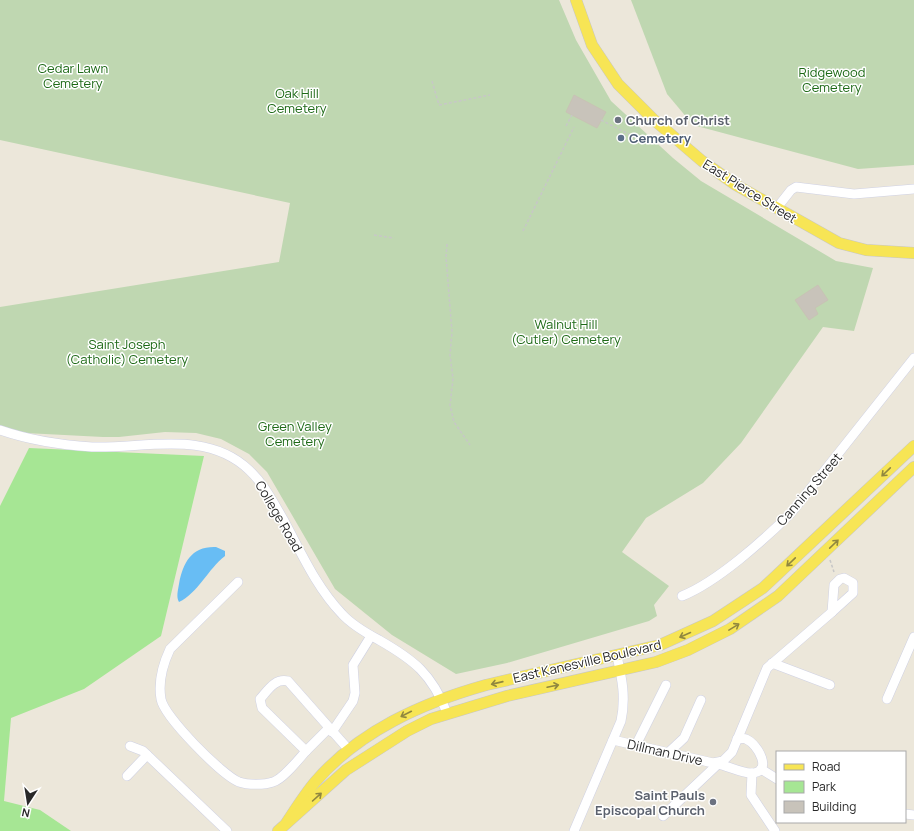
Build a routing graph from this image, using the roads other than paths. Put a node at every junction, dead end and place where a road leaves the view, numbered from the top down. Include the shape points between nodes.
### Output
1 (576, 0) edge
2 (914, 189) edge
3 (776, 209) junction
4 (914, 253) edge
5 (914, 358) edge
6 (0, 430) edge
7 (914, 446) edge
8 (914, 467) edge
9 (238, 582) dead end
10 (682, 596) dead end
11 (832, 612) junction
12 (371, 636) junction
13 (914, 637) edge
14 (617, 656) junction
15 (772, 663) junction
16 (620, 671) junction
17 (666, 685) dead end
18 (830, 685) dead end
19 (442, 699) junction
20 (887, 699) dead end
21 (701, 700) dead end
22 (447, 712) junction
23 (330, 730) junction
24 (737, 738) junction
25 (613, 740) junction
26 (636, 745) junction
27 (130, 746) dead end
28 (349, 750) junction
29 (306, 751) junction
30 (668, 753) junction
31 (147, 755) junction
32 (718, 764) junction
33 (756, 771) junction
34 (127, 776) dead end
35 (776, 779) edge
36 (663, 816) dead end
37 (287, 822) junction
38 (227, 831) edge
39 (278, 831) edge
40 (574, 831) edge
41 (775, 831) edge

1 - 3 main road, East Pierce Street via 592,45 630,98 720,175
2 - 3 street via 854,194 796,187
3 - 4 main road, East Pierce Street via 847,246 874,251
5 - 10 street, Canning Street via 778,526 713,580
6 - 12 street, College Road via 31,439 71,445 195,445 210,448 236,460 265,488 319,586 331,602 347,619
7 -> 14 main road, East Kanesville Boulevard via 774,579 739,605 687,634 660,645
16 -> 8 main road, East Kanesville Boulevard via 656,662 688,650 750,617 793,582
9 - 29 street via 170,649 161,678 161,701 168,715 219,768 240,782 273,782
11 - 11 street, Dillman Drive via 832,589 840,579 848,579 853,583 852,595
11 - 15 street, Dillman Drive
12 - 19 street, College Road via 418,665 427,674
12 - 23 street via 353,665 353,701
13 - 20 street
14 - 16 street
14 -> 19 main road, East Kanesville Boulevard via 486,685
15 - 18 street
15 - 24 street, Dillman Drive via 763,674
22 -> 16 main road, East Kanesville Boulevard
16 - 25 street via 624,706
17 - 26 street
19 - 22 street, College Road
19 -> 28 main road, East Kanesville Boulevard via 387,724
21 - 30 street via 684,738
37 -> 22 main road, East Kanesville Boulevard via 368,754 407,731
23 - 28 street
23 - 29 street
23 - 29 street via 288,681 274,684 260,699 260,704
24 - 32 street, Dillman Drive via 729,756
24 - 33 street via 746,739 762,756 763,762
25 - 26 street, Dillman Drive
25 - 40 street
26 - 30 street, Dillman Drive
27 - 31 street
28 - 37 main road, East Kanesville Boulevard via 316,782
30 - 32 street, Dillman Drive
31 - 34 street
31 - 38 street
32 - 33 street, Dillman Drive
32 - 36 street
33 - 35 street, Dillman Drive
33 - 41 street via 751,795
37 - 39 main road, East Kanesville Boulevard

